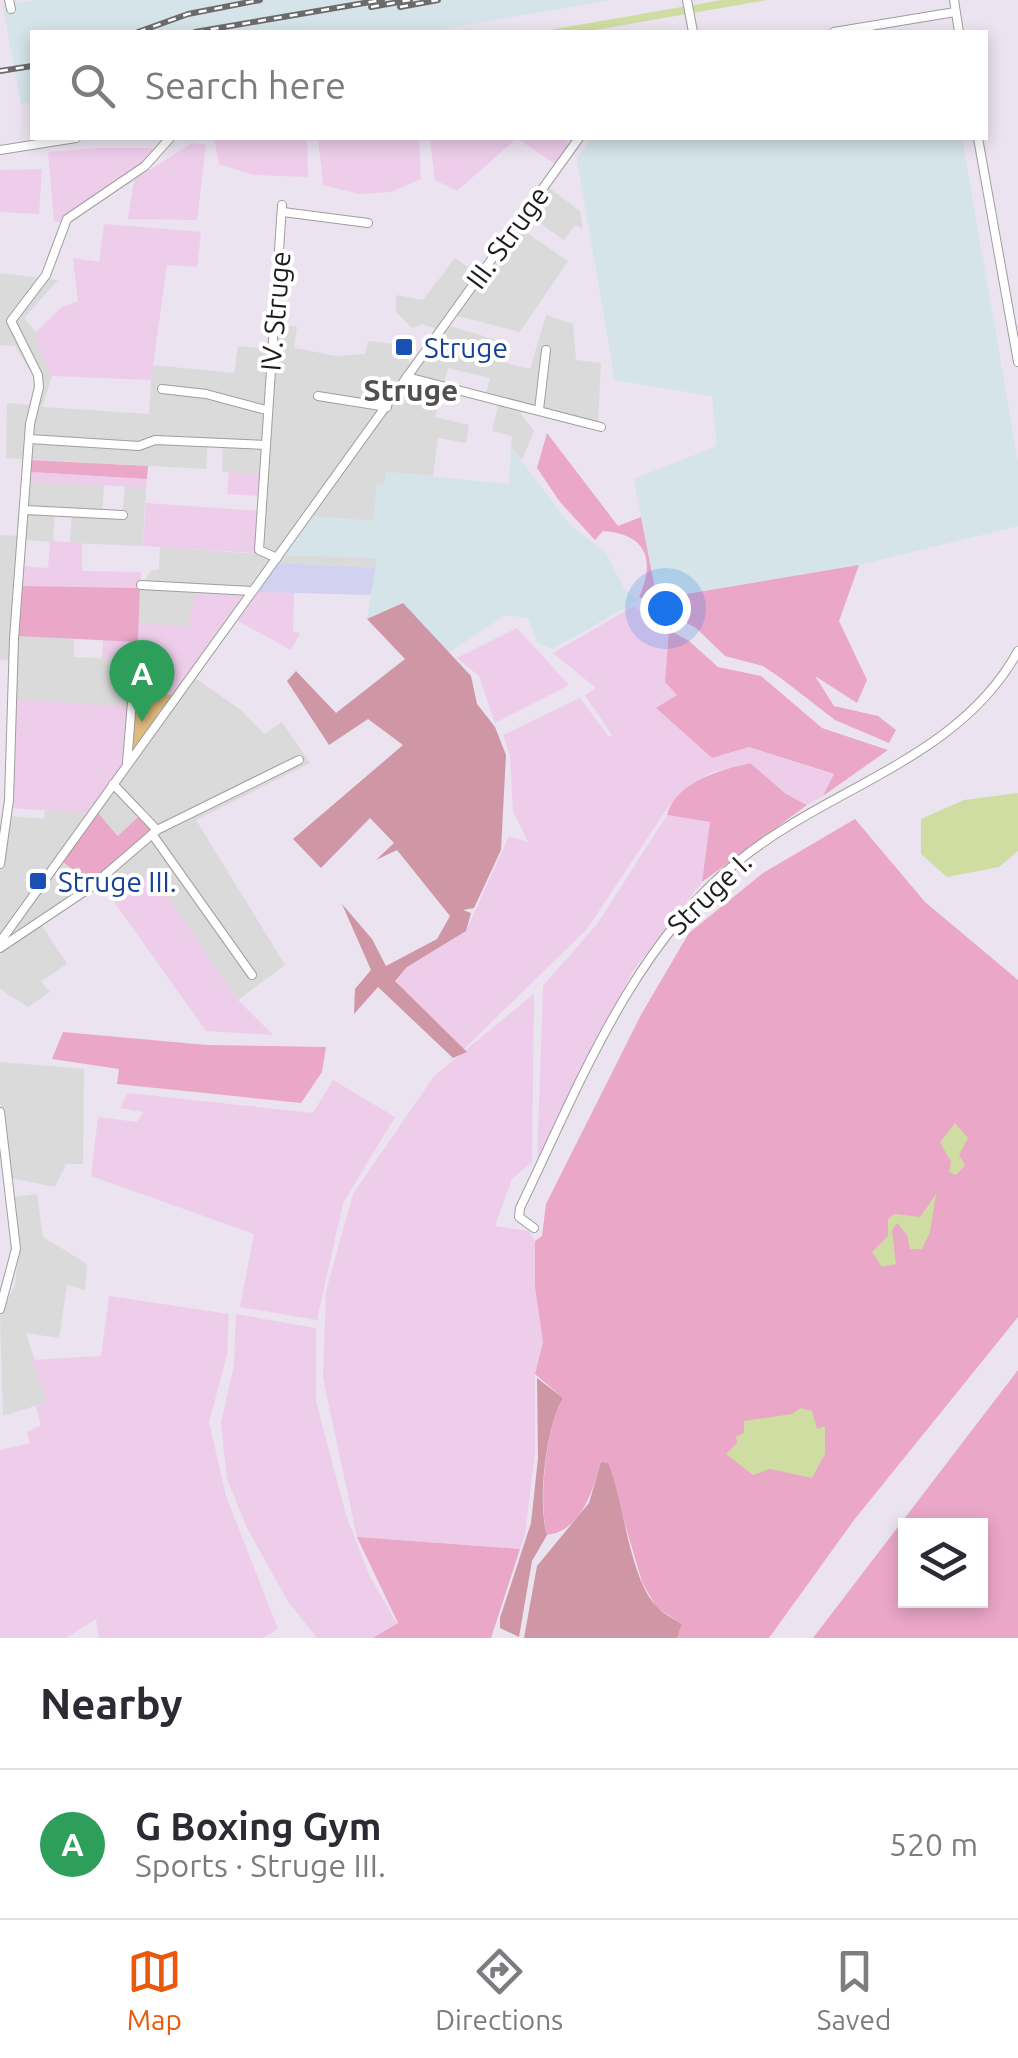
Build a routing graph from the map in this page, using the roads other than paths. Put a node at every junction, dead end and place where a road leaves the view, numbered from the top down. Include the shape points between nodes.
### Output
1 (687, 0) edge
2 (954, 0) edge
3 (956, 12) junction
4 (692, 30) edge
5 (846, 30) edge
6 (959, 30) edge
7 (63, 140) edge
8 (168, 140) edge
9 (577, 140) edge
10 (978, 140) edge
11 (0, 150) edge
12 (368, 223) dead end
13 (0, 320) edge
14 (11, 320) junction
15 (546, 350) dead end
16 (1018, 362) edge
17 (408, 378) junction
18 (162, 390) dead end
19 (318, 396) dead end
20 (388, 406) junction
21 (266, 410) junction
22 (538, 410) junction
23 (602, 427) dead end
24 (30, 438) junction
25 (266, 445) junction
26 (25, 510) junction
27 (123, 515) dead end
28 (277, 558) junction
29 (141, 585) dead end
30 (252, 592) junction
31 (1018, 650) edge
32 (133, 690) dead end
33 (299, 760) dead end
34 (127, 766) junction
35 (113, 784) junction
36 (154, 832) junction
37 (0, 864) edge
38 (0, 927) edge
39 (1, 943) edge
40 (252, 975) dead end
41 (0, 1112) edge
42 (534, 1228) dead end
43 (0, 1309) edge

1 - 4 street
2 - 3 street
3 - 5 street
3 - 6 street
7 - 11 street
8 - 14 street via 145,166 67,219 46,274
9 - 17 street, III. Struge
10 - 16 street
12 - 21 street, IV. Struge via 282,208
13 - 14 street
14 - 24 street via 38,375
15 - 22 street
17 - 20 street
17 - 22 street
18 - 21 street, IV. Struge
19 - 20 street
20 - 28 street
21 - 25 street, IV. Struge
22 - 23 street
24 - 25 street
24 - 26 street
25 - 28 street, IV. Struge via 259,550
26 - 27 street
26 - 37 street
28 - 30 street
29 - 30 street
30 - 34 street
31 - 42 street, Struge I. via 993,690 957,727 738,860 670,928 624,1000 520,1208 519,1217
32 - 34 street
33 - 36 street
34 - 35 street
35 - 36 street
35 - 39 street
36 - 39 street via 91,887
36 - 40 street
38 - 39 street
41 - 43 street via 16,1249

